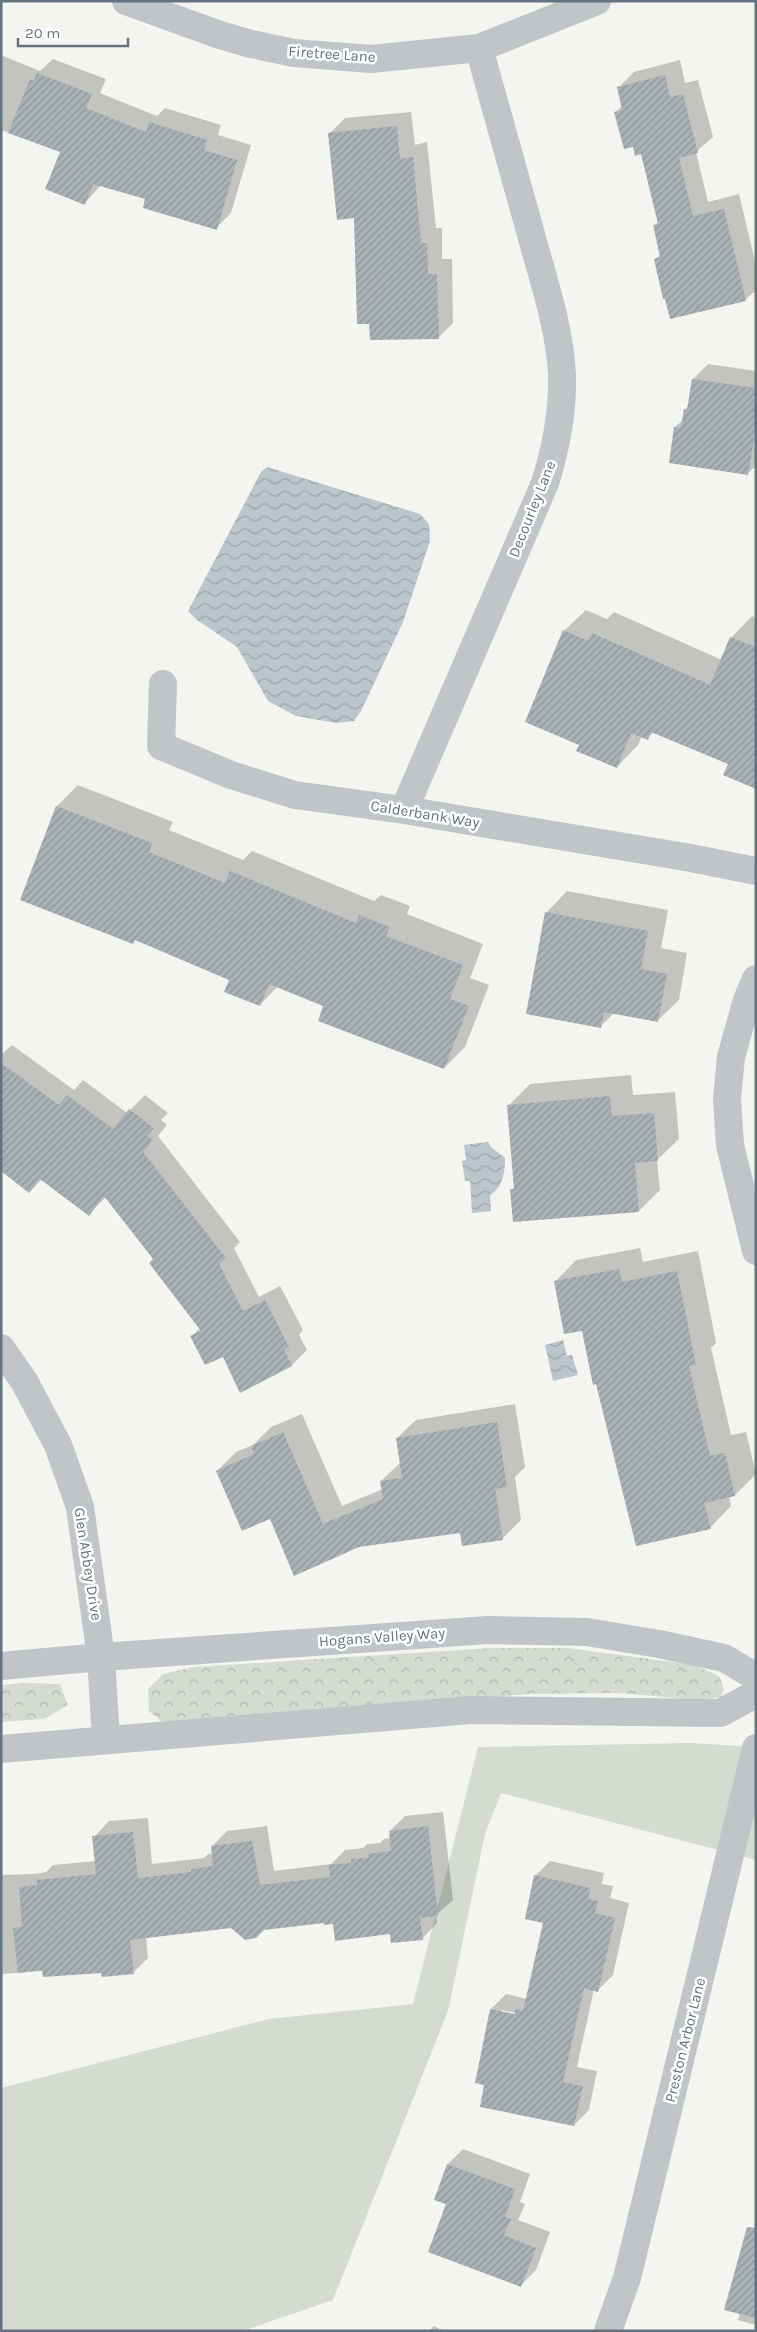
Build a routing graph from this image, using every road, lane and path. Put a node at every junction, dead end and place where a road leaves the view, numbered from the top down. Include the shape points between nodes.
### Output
1 (126, 1) edge
2 (597, 1) edge
3 (479, 48) junction
4 (163, 684) dead end
5 (404, 810) junction
6 (756, 871) edge
7 (756, 978) edge
8 (756, 1250) edge
9 (1, 1348) edge
10 (101, 1657) junction
11 (1, 1666) edge
12 (756, 1677) edge
13 (756, 1694) edge
14 (106, 1739) junction
15 (756, 1748) edge
16 (1, 1749) edge
17 (608, 2331) edge

1 - 3 street, Firetree Lane via 220,35 294,53 371,59
2 - 3 street, Firetree Lane
3 - 5 street, Decourley Lane via 552,316 562,374 560,418 544,483
4 - 5 street, Calderbank Way via 161,746 231,775 295,795
5 - 6 street, Calderbank Way
7 - 8 street via 731,1057 727,1099 730,1145
9 - 10 street, Glen Abbey Drive via 24,1381 58,1445 80,1507
10 - 11 street, Hogans Valley Way
10 - 12 street, Hogans Valley Way via 488,1630 587,1632 724,1658
10 - 14 street, Glen Abbey Drive
13 - 14 street via 720,1713 471,1710
14 - 16 street
15 - 17 street, Preston Arbor Lane via 627,2278

